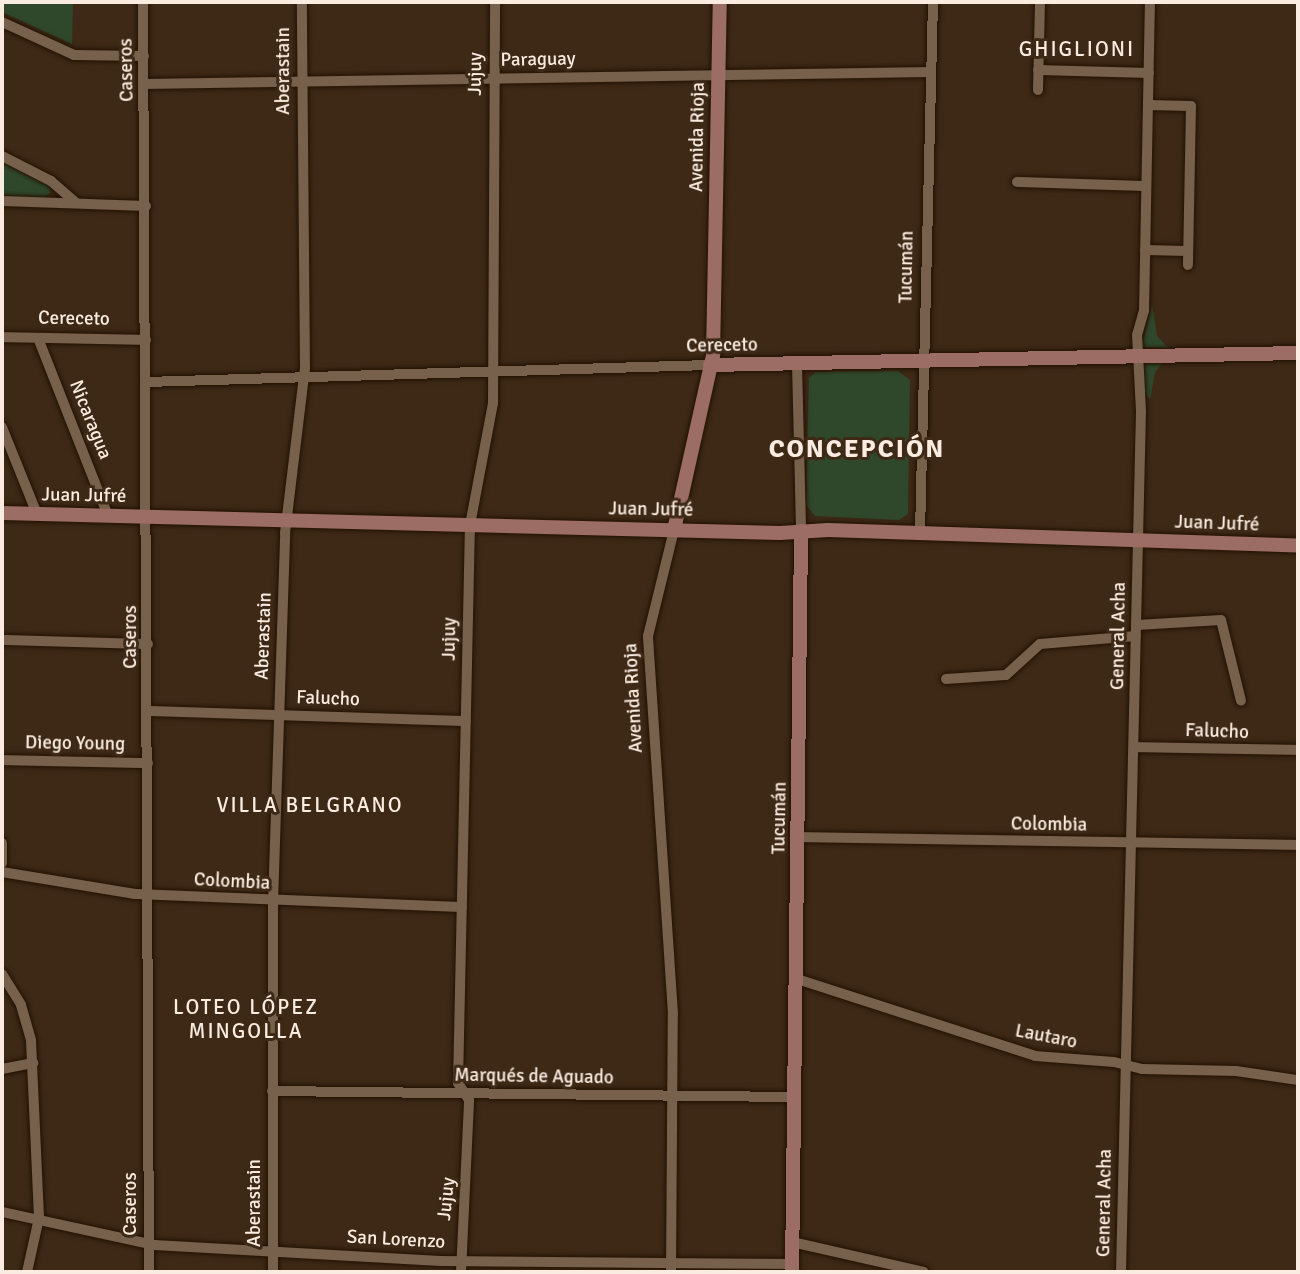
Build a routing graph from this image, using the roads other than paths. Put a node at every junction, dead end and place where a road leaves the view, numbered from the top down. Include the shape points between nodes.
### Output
1 (143, 2) edge
2 (302, 2) edge
3 (495, 2) edge
4 (720, 2) edge
5 (933, 2) edge
6 (1040, 2) edge
7 (1150, 2) edge
8 (2, 22) edge
9 (144, 56) junction
10 (1038, 70) junction
11 (931, 72) junction
12 (1149, 73) junction
13 (718, 75) junction
14 (493, 79) junction
15 (301, 82) junction
16 (144, 84) junction
17 (1038, 90) dead end
18 (1148, 105) junction
19 (2, 156) edge
20 (1017, 182) dead end
21 (1146, 186) junction
22 (2, 201) edge
23 (76, 202) junction
24 (146, 206) junction
25 (1145, 250) junction
26 (1187, 251) junction
27 (1188, 265) dead end
28 (2, 337) edge
29 (38, 338) junction
30 (146, 340) junction
31 (1298, 352) edge
32 (1138, 356) junction
33 (924, 360) junction
34 (797, 364) junction
35 (710, 365) junction
36 (493, 374) junction
37 (303, 378) junction
38 (146, 382) junction
39 (2, 427) edge
40 (2, 513) edge
41 (37, 514) junction
42 (108, 516) junction
43 (148, 517) junction
44 (286, 520) junction
45 (470, 525) junction
46 (674, 530) junction
47 (802, 531) junction
48 (920, 533) junction
49 (1139, 541) junction
50 (1298, 546) edge
51 (1136, 631) junction
52 (2, 640) edge
53 (148, 644) junction
54 (946, 679) dead end
55 (1241, 701) dead end
56 (148, 711) junction
57 (279, 715) junction
58 (466, 720) junction
59 (1134, 747) junction
60 (1298, 750) edge
61 (2, 760) edge
62 (148, 763) junction
63 (799, 837) junction
64 (2, 843) edge
65 (1131, 844) junction
66 (1298, 845) edge
67 (2, 863) edge
68 (2, 872) edge
69 (148, 895) junction
70 (273, 902) junction
71 (462, 907) junction
72 (2, 974) edge
73 (797, 979) junction
74 (33, 1063) junction
75 (1126, 1065) junction
76 (2, 1069) edge
77 (1298, 1080) edge
78 (272, 1091) junction
79 (465, 1094) junction
80 (673, 1096) junction
81 (796, 1097) junction
82 (2, 1212) edge
83 (38, 1220) junction
84 (792, 1242) junction
85 (149, 1243) junction
86 (273, 1250) junction
87 (461, 1267) edge
88 (671, 1268) edge
89 (792, 1268) edge
90 (27, 1272) edge
91 (149, 1272) edge
92 (273, 1272) edge
93 (924, 1272) edge
94 (1121, 1272) edge

1 - 9 street, Caseros
2 - 15 street, Aberastain
3 - 14 street, Jujuy
4 - 13 main road, Avenida Rioja
5 - 11 street, Tucumán
6 - 10 street
7 - 12 street, General Acha
8 - 9 street via 74,55
9 - 16 street, Caseros
10 - 12 street
10 - 17 street
11 - 13 street, Paraguay
11 - 33 street, Tucumán
12 - 18 street, General Acha
13 - 14 street, Paraguay
13 - 35 main road, Avenida Rioja
14 - 15 street, Paraguay
14 - 36 street, Jujuy
15 - 16 street, Paraguay
15 - 37 street, Aberastain
16 - 24 street, Caseros
18 - 21 street, General Acha
18 - 26 street via 1191,106
19 - 23 street via 51,181
20 - 21 street
21 - 25 street, General Acha
22 - 23 street
23 - 24 street
24 - 30 street, Caseros
25 - 26 street
25 - 32 street, General Acha
26 - 27 street
28 - 29 street, Cereceto
29 - 30 street, Cereceto
29 - 42 street, Nicaragua
30 - 38 street, Caseros
31 - 32 main road, Cereceto
32 - 33 main road, Cereceto
32 - 49 street, General Acha
33 - 34 main road, Cereceto
33 - 48 street, Tucumán
34 - 35 main road, Cereceto
34 - 47 street, Tucumán
35 - 36 street, Cereceto
35 - 46 main road, Avenida Rioja
36 - 37 street, Cereceto
36 - 45 street, Jujuy via 493,403
37 - 38 street, Cereceto
37 - 44 street, Aberastain
38 - 43 street, Caseros
39 - 41 street
40 - 41 main road, Juan Jufré
41 - 42 main road, Juan Jufré
42 - 43 main road, Juan Jufré
43 - 44 main road, Juan Jufré
43 - 53 street, Caseros
44 - 45 main road, Juan Jufré
44 - 57 street, Aberastain
45 - 46 main road, Juan Jufré
45 - 58 street, Jujuy
46 - 47 main road, Juan Jufré
46 - 80 street, Avenida Rioja via 648,636 673,1014
47 - 48 main road, Juan Jufré
47 - 63 main road, Tucumán
48 - 49 main road, Juan Jufré
49 - 50 main road, Juan Jufré
49 - 51 street, General Acha
51 - 54 street via 1040,644 1006,675
51 - 55 street via 1221,620
51 - 59 street, General Acha
52 - 53 street
53 - 56 street, Caseros
56 - 57 street, Falucho
56 - 62 street, Caseros
57 - 58 street, Falucho
57 - 70 street, Aberastain
58 - 71 street, Jujuy
59 - 60 street, Falucho
59 - 65 street, General Acha
61 - 62 street, Diego Young
62 - 69 street, Caseros
63 - 65 street, Colombia
63 - 73 main road, Tucumán
64 - 67 street
65 - 66 street, Colombia
65 - 75 street, General Acha
68 - 69 street, Colombia
69 - 70 street, Colombia
69 - 85 street, Caseros
70 - 71 street, Colombia
70 - 78 street, Aberastain
71 - 79 street, Jujuy via 458,1083
72 - 74 street via 24,1011
73 - 75 street, Lautaro via 1035,1056
73 - 81 main road, Tucumán
74 - 76 street
74 - 83 street
75 - 77 street, Lautaro via 1236,1071
75 - 94 street, General Acha
78 - 79 street, Marqués de Aguado
78 - 86 street, Aberastain
79 - 80 street, Marqués de Aguado
79 - 87 street, Jujuy via 469,1100 467,1189 461,1194
80 - 81 street, Marqués de Aguado
80 - 88 street, Avenida Rioja
81 - 84 main road, Tucumán
82 - 83 street, San Lorenzo
83 - 85 street, San Lorenzo
83 - 90 street
84 - 89 main road, Tucumán
84 - 93 street
85 - 86 street, San Lorenzo
85 - 91 street, Caseros
86 - 87 street, San Lorenzo
86 - 92 street, Aberastain
87 - 88 street, San Lorenzo
88 - 89 street, San Lorenzo

